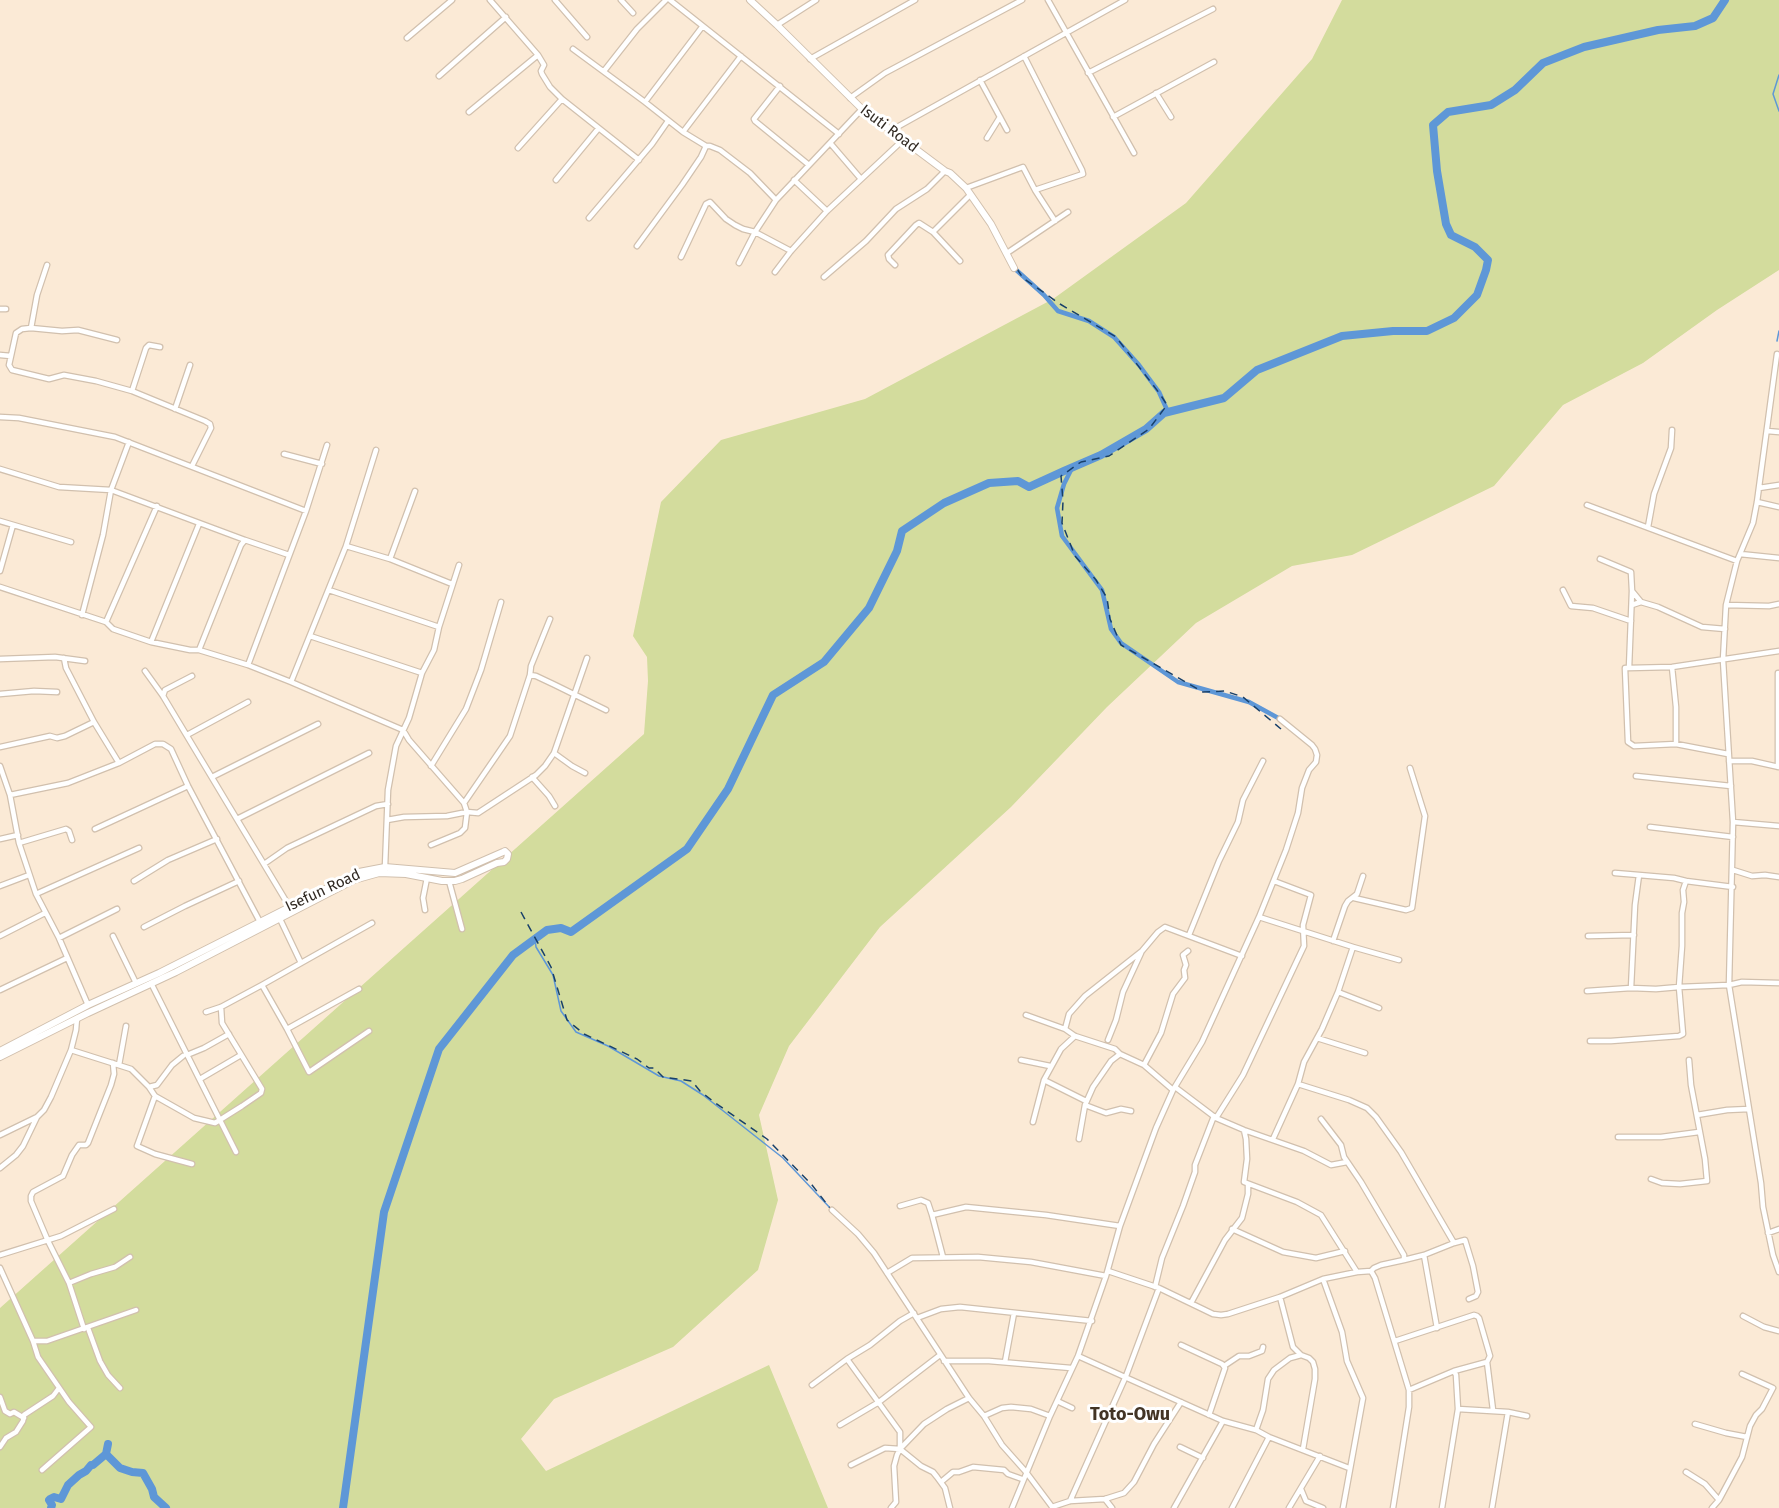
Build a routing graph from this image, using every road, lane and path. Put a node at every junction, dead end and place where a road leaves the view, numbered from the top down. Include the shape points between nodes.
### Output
1 (452, 0) edge
2 (490, 0) edge
3 (555, 0) edge
4 (621, 0) edge
5 (668, 0) edge
6 (750, 0) edge
7 (816, 0) edge
8 (915, 0) edge
9 (1022, 0) edge
10 (1048, 0) edge
11 (1125, 0) edge
12 (1213, 9) dead end
13 (633, 13) dead end
14 (506, 18) junction
15 (777, 25) junction
16 (702, 27) junction
17 (1066, 32) junction
18 (587, 37) dead end
19 (407, 38) dead end
20 (573, 49) dead end
21 (538, 56) junction
22 (741, 56) junction
23 (1024, 56) junction
24 (810, 59) junction
25 (1214, 62) dead end
26 (604, 71) junction
27 (1088, 73) junction
28 (439, 76) dead end
29 (981, 80) junction
30 (780, 86) junction
31 (1156, 93) junction
32 (850, 98) junction
33 (562, 99) junction
34 (645, 102) junction
35 (862, 109) junction
36 (469, 112) dead end
37 (1000, 117) junction
38 (1113, 117) junction
39 (1171, 117) dead end
40 (668, 121) junction
41 (598, 129) junction
42 (1007, 130) dead end
43 (890, 131) junction
44 (683, 132) junction
45 (839, 134) junction
46 (987, 138) dead end
47 (903, 140) junction
48 (831, 144) junction
49 (705, 146) junction
50 (518, 148) dead end
51 (1134, 153) dead end
52 (639, 160) junction
53 (809, 165) junction
54 (945, 171) junction
55 (861, 179) junction
56 (556, 180) dead end
57 (794, 180) junction
58 (966, 188) junction
59 (1035, 190) junction
60 (970, 195) junction
61 (776, 200) junction
62 (827, 211) junction
63 (1068, 212) dead end
64 (589, 218) dead end
65 (1054, 221) junction
66 (755, 232) junction
67 (933, 232) junction
68 (637, 246) dead end
69 (791, 251) junction
70 (1007, 253) junction
71 (681, 257) dead end
72 (960, 261) dead end
73 (739, 263) dead end
74 (47, 265) dead end
75 (895, 265) dead end
76 (1014, 268) dead end
77 (775, 272) dead end
78 (824, 277) dead end
79 (0, 309) edge
80 (6, 309) dead end
81 (31, 328) junction
82 (117, 340) dead end
83 (160, 347) dead end
84 (1777, 354) dead end
85 (0, 355) edge
86 (11, 356) junction
87 (190, 365) dead end
88 (132, 391) junction
89 (175, 409) junction
90 (0, 417) edge
91 (1672, 430) dead end
92 (1767, 431) junction
93 (1779, 432) edge
94 (129, 442) junction
95 (327, 445) dead end
96 (376, 450) dead end
97 (284, 454) dead end
98 (322, 464) junction
99 (192, 466) junction
100 (0, 469) edge
101 (1779, 485) edge
102 (1759, 488) junction
103 (111, 490) junction
104 (415, 492) dead end
105 (1757, 502) junction
106 (1587, 505) dead end
107 (157, 507) junction
108 (1779, 507) edge
109 (306, 511) junction
110 (0, 521) edge
111 (199, 524) junction
112 (13, 525) junction
113 (1648, 527) junction
114 (245, 540) junction
115 (70, 542) dead end
116 (346, 546) junction
117 (1740, 554) junction
118 (289, 555) junction
119 (1779, 558) edge
120 (390, 559) junction
121 (1600, 560) dead end
122 (1737, 561) junction
123 (459, 565) dead end
124 (0, 571) edge
125 (452, 584) junction
126 (0, 587) edge
127 (328, 590) junction
128 (1563, 590) dead end
129 (1632, 591) junction
130 (501, 602) dead end
131 (1641, 602) junction
132 (1726, 604) junction
133 (1779, 604) edge
134 (1632, 605) junction
135 (82, 615) junction
136 (1614, 616) junction
137 (550, 619) dead end
138 (1607, 620) dead end
139 (1631, 621) junction
140 (106, 622) junction
141 (439, 627) junction
142 (1725, 629) junction
143 (310, 636) junction
144 (151, 642) junction
145 (200, 650) junction
146 (1779, 651) edge
147 (64, 658) junction
148 (587, 658) dead end
149 (0, 659) edge
150 (1723, 660) junction
151 (85, 661) dead end
152 (248, 665) junction
153 (1672, 667) junction
154 (1629, 668) junction
155 (145, 671) dead end
156 (422, 673) junction
157 (1778, 673) edge
158 (530, 675) junction
159 (192, 676) dead end
160 (291, 682) junction
161 (57, 692) dead end
162 (0, 694) edge
163 (164, 696) junction
164 (575, 696) junction
165 (248, 702) dead end
166 (606, 710) dead end
167 (1280, 719) dead end
168 (93, 722) junction
169 (318, 724) dead end
170 (403, 730) junction
171 (187, 735) junction
172 (1676, 744) junction
173 (0, 747) edge
174 (369, 753) dead end
175 (554, 753) junction
176 (1728, 754) junction
177 (1263, 761) dead end
178 (1729, 761) junction
179 (118, 763) junction
180 (0, 766) edge
181 (431, 766) junction
182 (1779, 767) edge
183 (1410, 768) dead end
184 (585, 773) dead end
185 (1636, 776) dead end
186 (212, 777) junction
187 (532, 777) junction
188 (188, 786) junction
189 (1731, 786) junction
190 (0, 792) edge
191 (9, 792) junction
192 (464, 803) junction
193 (388, 804) junction
194 (555, 806) dead end
195 (467, 813) junction
196 (237, 819) junction
197 (387, 820) junction
198 (1733, 822) junction
199 (1779, 826) edge
200 (1650, 827) dead end
201 (95, 828) dead end
202 (18, 835) junction
203 (1733, 837) junction
204 (0, 839) edge
205 (72, 840) dead end
206 (217, 840) junction
207 (19, 843) junction
208 (431, 845) dead end
209 (139, 848) dead end
210 (264, 864) junction
211 (385, 867) junction
212 (1733, 870) junction
213 (1616, 873) dead end
214 (29, 875) junction
215 (1639, 875) junction
216 (1363, 876) dead end
217 (427, 878) junction
218 (1779, 878) edge
219 (134, 881) dead end
220 (238, 881) junction
221 (450, 881) junction
222 (1274, 881) junction
223 (1686, 882) junction
224 (0, 886) edge
225 (1733, 887) junction
226 (326, 891) junction
227 (36, 894) junction
228 (1354, 898) junction
229 (289, 906) junction
230 (117, 909) dead end
231 (425, 910) dead end
232 (45, 913) junction
233 (1259, 917) junction
234 (280, 919) junction
235 (260, 922) junction
236 (372, 923) dead end
237 (144, 927) dead end
238 (462, 929) dead end
239 (1304, 930) junction
240 (1189, 935) junction
241 (1634, 935) junction
242 (0, 936) edge
243 (113, 936) dead end
244 (1588, 936) dead end
245 (59, 938) junction
246 (1333, 941) junction
247 (1353, 947) junction
248 (1142, 951) junction
249 (1188, 951) dead end
250 (1242, 956) junction
251 (68, 958) junction
252 (1400, 960) dead end
253 (301, 963) junction
254 (136, 983) junction
255 (151, 983) junction
256 (1779, 983) edge
257 (262, 985) junction
258 (1729, 985) junction
259 (1679, 987) junction
260 (1631, 988) junction
261 (0, 990) edge
262 (359, 990) dead end
263 (1587, 991) dead end
264 (1338, 992) junction
265 (88, 1005) junction
266 (221, 1007) junction
267 (1379, 1008) dead end
268 (206, 1012) dead end
269 (1026, 1015) dead end
270 (77, 1018) junction
271 (126, 1026) dead end
272 (287, 1029) junction
273 (1065, 1029) junction
274 (369, 1031) dead end
275 (229, 1034) junction
276 (1075, 1036) junction
277 (1317, 1038) junction
278 (1108, 1040) dead end
279 (1590, 1041) dead end
280 (71, 1050) junction
281 (0, 1051) edge
282 (1365, 1053) dead end
283 (1120, 1054) junction
284 (185, 1055) junction
285 (241, 1055) junction
286 (0, 1057) edge
287 (1021, 1060) dead end
288 (1689, 1060) dead end
289 (116, 1064) junction
290 (1144, 1065) junction
291 (1050, 1066) junction
292 (200, 1079) junction
293 (1044, 1080) junction
294 (1298, 1084) junction
295 (149, 1087) junction
296 (1174, 1088) junction
297 (155, 1096) junction
298 (1085, 1103) junction
299 (1749, 1109) junction
300 (1131, 1111) dead end
301 (1697, 1115) junction
302 (37, 1117) junction
303 (1215, 1117) junction
304 (1321, 1119) dead end
305 (220, 1121) junction
306 (1033, 1122) dead end
307 (1244, 1130) junction
308 (1699, 1132) junction
309 (0, 1135) edge
310 (1618, 1137) dead end
311 (1079, 1139) dead end
312 (1273, 1139) junction
313 (236, 1152) dead end
314 (1347, 1162) junction
315 (192, 1164) dead end
316 (0, 1168) edge
317 (1651, 1179) dead end
318 (1248, 1184) junction
319 (900, 1206) dead end
320 (114, 1209) dead end
321 (832, 1210) dead end
322 (932, 1215) junction
323 (1120, 1226) junction
324 (1232, 1229) junction
325 (1779, 1229) edge
326 (1768, 1233) junction
327 (48, 1241) junction
328 (1454, 1243) junction
329 (1345, 1251) junction
330 (0, 1255) edge
331 (1424, 1255) junction
332 (130, 1257) dead end
333 (943, 1257) junction
334 (1404, 1260) junction
335 (0, 1268) edge
336 (1371, 1271) junction
337 (1357, 1272) junction
338 (1779, 1272) edge
339 (886, 1273) junction
340 (1107, 1273) junction
341 (1323, 1279) junction
342 (69, 1284) junction
343 (1157, 1287) junction
344 (1280, 1297) junction
345 (1469, 1299) dead end
346 (1191, 1303) junction
347 (136, 1310) dead end
348 (1014, 1312) junction
349 (916, 1316) junction
350 (1743, 1316) dead end
351 (1092, 1320) junction
352 (1437, 1328) junction
353 (86, 1329) junction
354 (1779, 1331) edge
355 (33, 1341) junction
356 (1395, 1341) junction
357 (1181, 1345) dead end
358 (1263, 1347) dead end
359 (1293, 1347) junction
360 (940, 1355) junction
361 (1078, 1356) junction
362 (1301, 1356) junction
363 (1290, 1358) junction
364 (847, 1359) junction
365 (944, 1361) junction
366 (1005, 1362) junction
367 (1487, 1362) junction
368 (1224, 1366) junction
369 (1071, 1368) junction
370 (1454, 1371) junction
371 (1742, 1374) dead end
372 (1126, 1376) junction
373 (812, 1385) dead end
374 (59, 1388) junction
375 (120, 1388) dead end
376 (1408, 1390) junction
377 (0, 1397) edge
378 (969, 1398) junction
379 (1057, 1401) junction
380 (879, 1402) junction
381 (1181, 1402) junction
382 (1072, 1408) dead end
383 (1458, 1409) junction
384 (1494, 1410) junction
385 (1508, 1412) junction
386 (1209, 1415) junction
387 (984, 1416) junction
388 (1050, 1416) junction
389 (1527, 1416) dead end
390 (24, 1418) junction
391 (1223, 1421) junction
392 (1695, 1424) dead end
393 (840, 1425) dead end
394 (1256, 1430) junction
395 (1269, 1437) junction
396 (1747, 1437) junction
397 (0, 1447) edge
398 (1180, 1447) dead end
399 (900, 1449) junction
400 (1303, 1449) junction
401 (1320, 1456) junction
402 (1203, 1458) junction
403 (851, 1465) dead end
404 (1349, 1468) junction
405 (42, 1470) dead end
406 (1026, 1472) junction
407 (1686, 1472) dead end
408 (1022, 1479) junction
409 (941, 1482) junction
410 (1301, 1489) junction
411 (1105, 1498) junction
412 (1719, 1500) junction
413 (1070, 1501) junction
414 (1306, 1502) junction
415 (1290, 1507) edge
416 (891, 1508) edge
417 (950, 1508) edge
418 (1012, 1508) edge
419 (1053, 1508) edge
420 (1112, 1508) edge
421 (1174, 1508) edge
422 (1232, 1508) edge
423 (1323, 1508) edge
424 (1342, 1508) edge
425 (1393, 1508) edge
426 (1442, 1508) edge
427 (1492, 1508) edge
428 (1712, 1508) edge

1 - 19 street
2 - 14 street
3 - 18 street
4 - 13 street
5 - 16 street
5 - 26 street via 637,29
6 - 15 street, Isuti Road
7 - 15 street
8 - 24 street
9 - 32 street via 885,73
10 - 17 street
11 - 17 street
12 - 27 street
14 - 21 street
14 - 28 street
15 - 24 street, Isuti Road
16 - 22 street
16 - 34 street
17 - 23 street
17 - 27 street
20 - 26 street
21 - 33 street via 544,65 542,74
21 - 36 street
22 - 30 street
22 - 44 street
23 - 29 street
23 - 59 street via 1083,174
24 - 32 street, Isuti Road
25 - 31 street
26 - 34 street
27 - 38 street
29 - 37 street
29 - 43 street
30 - 45 street
30 - 53 street via 755,122
31 - 38 street
31 - 39 street
32 - 35 street, Isuti Road
33 - 41 street
33 - 50 street
34 - 40 street
35 - 43 street, Isuti Road
35 - 45 street
37 - 42 street
37 - 46 street
38 - 51 street
40 - 44 street
40 - 52 street
41 - 52 street
41 - 56 street
43 - 47 street, Isuti Road
44 - 49 street
45 - 48 street
47 - 54 street, Isuti Road
47 - 55 street
48 - 53 street
48 - 55 street
49 - 61 street via 720,150
49 - 68 street
52 - 64 street
53 - 57 street
54 - 58 street, Isuti Road
54 - 78 street via 927,189 896,209
55 - 62 street
57 - 61 street
57 - 62 street
58 - 59 street via 1023,167
58 - 60 street, Isuti Road
59 - 65 street
60 - 67 street
60 - 70 street, Isuti Road
61 - 66 street
62 - 69 street
63 - 65 street
65 - 70 street
66 - 69 street
66 - 71 street via 735,225 708,202
66 - 73 street
67 - 72 street
67 - 75 street via 917,224 888,255
69 - 77 street
70 - 76 street, Isuti Road
74 - 81 street
79 - 80 street
81 - 82 street via 78,330
81 - 86 street via 16,333
83 - 88 street via 146,348
84 - 92 street
85 - 86 street
86 - 88 street via 12,370 49,379 64,375
87 - 89 street
88 - 89 street
89 - 99 street via 210,424
90 - 94 street
91 - 113 street via 1671,448 1654,494
92 - 93 street
92 - 102 street
94 - 99 street
94 - 103 street
95 - 98 street
96 - 116 street
97 - 98 street
98 - 109 street
99 - 109 street
100 - 103 street via 59,487
101 - 102 street
102 - 105 street
103 - 107 street
103 - 135 street
104 - 120 street
105 - 108 street
105 - 117 street
106 - 113 street
107 - 111 street
107 - 140 street
109 - 118 street
110 - 112 street
111 - 114 street
111 - 144 street
112 - 115 street
112 - 124 street
113 - 122 street
114 - 118 street
114 - 145 street
116 - 120 street
116 - 127 street
117 - 119 street
117 - 122 street
118 - 152 street
120 - 125 street
121 - 129 street via 1631,572
122 - 132 street
123 - 125 street
125 - 141 street
126 - 135 street
127 - 141 street
127 - 143 street
128 - 136 street via 1571,606 1593,608
129 - 131 street
129 - 134 street
130 - 181 street via 466,709
131 - 134 street
131 - 142 street via 1702,627
132 - 133 street
132 - 142 street
134 - 139 street
135 - 140 street
136 - 138 street
136 - 139 street
137 - 158 street
139 - 154 street
140 - 144 street via 113,629
141 - 156 street via 434,650
142 - 150 street
143 - 156 street
143 - 160 street
144 - 145 street
145 - 152 street
146 - 150 street
147 - 149 street
147 - 151 street
147 - 168 street
148 - 164 street
150 - 153 street
150 - 176 street
152 - 160 street
153 - 154 street
153 - 172 street
154 - 172 street via 1624,668 1628,742 1634,746
155 - 163 street
156 - 170 street
157 - 182 street
158 - 164 street
158 - 192 street via 510,736
159 - 163 street via 165,690
160 - 170 street
161 - 162 street
163 - 171 street
164 - 166 street
164 - 175 street
165 - 171 street
167 - 222 street via 1312,745 1317,755 1302,788 1298,813
168 - 173 street via 65,736
168 - 179 street
169 - 186 street
170 - 181 street
170 - 193 street via 396,746
171 - 186 street
172 - 176 street
174 - 196 street
175 - 184 street
175 - 187 street
176 - 178 street
177 - 240 street
178 - 182 street
178 - 189 street
179 - 188 street via 155,744 163,744 171,749
179 - 191 street via 68,783
180 - 191 street
181 - 192 street
183 - 228 street via 1425,816 1412,908
185 - 189 street
186 - 196 street
187 - 194 street
187 - 195 street via 478,813
188 - 201 street
188 - 206 street
189 - 198 street
190 - 191 street
191 - 202 street
192 - 195 street
193 - 197 street
193 - 210 street via 287,848
195 - 197 street
195 - 208 street via 465,828 460,833
196 - 210 street
197 - 211 street
198 - 199 street
198 - 203 street
200 - 203 street
202 - 204 street
202 - 207 street
203 - 212 street
205 - 207 street via 66,829
206 - 219 street via 168,860
206 - 220 street
207 - 214 street
209 - 227 street
210 - 229 street
211 - 221 street, Isefun Road via 455,873 505,851 508,854 504,862
211 - 226 street, Isefun Road via 359,872
212 - 218 street
212 - 225 street
213 - 215 street
214 - 224 street
214 - 227 street
215 - 223 street
215 - 241 street
216 - 228 street
217 - 221 street, Isefun Road
217 - 226 street, Isefun Road via 379,873
217 - 231 street
220 - 235 street
220 - 237 street
221 - 238 street
222 - 233 street
222 - 239 street via 1311,895
223 - 225 street
223 - 259 street
225 - 258 street
226 - 229 street, Isefun Road
226 - 234 street, Isefun Road
227 - 232 street
228 - 246 street via 1345,906
229 - 235 street, Isefun Road
230 - 245 street
232 - 242 street
232 - 245 street
233 - 239 street
233 - 250 street
234 - 253 street
234 - 255 street, Isefun Road
235 - 254 street, Isefun Road
236 - 253 street
239 - 246 street
239 - 303 street via 1304,946 1278,1003 1243,1075
240 - 248 street via 1165,927
240 - 250 street
241 - 244 street
241 - 260 street
243 - 254 street
245 - 251 street
246 - 247 street
247 - 252 street
247 - 264 street
248 - 273 street via 1085,996 1069,1014
248 - 278 street via 1123,992
249 - 290 street via 1183,955 1185,978 1173,994 1161,1033
250 - 296 street via 1202,1042
251 - 261 street
251 - 265 street
253 - 257 street
254 - 265 street, Isefun Road
255 - 270 street, Isefun Road
255 - 284 street
256 - 258 street
257 - 266 street
257 - 272 street
258 - 259 street
258 - 299 street
259 - 260 street
259 - 279 street via 1683,1034
260 - 263 street
262 - 272 street
264 - 267 street
264 - 277 street
265 - 281 street, Isefun Road
266 - 268 street
266 - 275 street
269 - 273 street
270 - 280 street
270 - 286 street, Isefun Road
271 - 289 street
272 - 274 street via 309,1072
273 - 276 street
275 - 284 street
275 - 285 street
276 - 283 street
276 - 291 street via 1061,1048
277 - 282 street
277 - 294 street
280 - 289 street
280 - 302 street via 51,1097
283 - 290 street
283 - 298 street via 1111,1061
284 - 292 street
284 - 295 street via 157,1085
285 - 292 street
285 - 305 street via 261,1093
287 - 291 street
288 - 301 street
289 - 295 street via 131,1069
289 - 327 street via 87,1144 79,1145 63,1176 31,1196
290 - 296 street
291 - 293 street
292 - 305 street
293 - 298 street
293 - 306 street
294 - 312 street
294 - 328 street via 1349,1100 1376,1117
295 - 297 street
296 - 303 street
296 - 323 street
297 - 305 street via 194,1118
297 - 315 street via 137,1146
298 - 300 street via 1106,1113
298 - 311 street
299 - 301 street
299 - 326 street
301 - 308 street
302 - 309 street
302 - 316 street via 23,1146
303 - 307 street
303 - 343 street via 1162,1258
304 - 314 street via 1341,1145
305 - 313 street
307 - 312 street
307 - 318 street via 1244,1182
308 - 310 street
308 - 317 street via 1707,1181 1680,1184
312 - 314 street via 1331,1165
314 - 334 street
318 - 324 street via 1242,1218
318 - 329 street via 1317,1212
319 - 322 street via 921,1200 928,1203
320 - 327 street
321 - 339 street via 858,1234
322 - 323 street via 979,1207
322 - 333 street
323 - 340 street
324 - 329 street via 1283,1252 1316,1257
324 - 346 street
325 - 326 street
326 - 338 street
327 - 330 street
327 - 342 street
328 - 331 street
328 - 345 street via 1465,1240 1471,1258 1478,1292
329 - 337 street
331 - 334 street
331 - 352 street
332 - 342 street via 115,1268
333 - 339 street via 912,1258
333 - 340 street via 1031,1262
334 - 336 street via 1381,1264
335 - 355 street
336 - 337 street
336 - 356 street
337 - 341 street
339 - 349 street
340 - 343 street
340 - 351 street
341 - 344 street
341 - 404 street via 1342,1332 1347,1361 1363,1398
342 - 353 street
343 - 346 street
343 - 372 street
344 - 346 street via 1221,1315
344 - 359 street
347 - 353 street
348 - 349 street via 960,1307
348 - 351 street
348 - 366 street
349 - 360 street
349 - 364 street via 900,1321
350 - 354 street
351 - 361 street
352 - 356 street
352 - 367 street via 1477,1316 1490,1356
353 - 355 street via 47,1341
353 - 375 street via 108,1375
355 - 374 street via 38,1357
356 - 376 street
357 - 368 street
358 - 368 street via 1262,1351 1239,1356
359 - 362 street
359 - 363 street
360 - 365 street
360 - 380 street
361 - 369 street
361 - 372 street
362 - 363 street
362 - 400 street via 1309,1358 1315,1369
363 - 394 street via 1268,1379
364 - 373 street
364 - 380 street
365 - 366 street
365 - 378 street
366 - 369 street
367 - 370 street
367 - 384 street
368 - 386 street
369 - 379 street
370 - 376 street
370 - 383 street
371 - 396 street via 1775,1386
372 - 381 street
372 - 413 street
374 - 390 street via 24,1414
374 - 405 street via 91,1427
376 - 425 street via 1409,1407
377 - 390 street via 4,1412 15,1412
378 - 387 street
378 - 399 street via 924,1424
379 - 382 street
379 - 388 street
380 - 393 street
380 - 399 street via 900,1432
381 - 386 street
381 - 411 street via 1134,1482 1124,1493
383 - 384 street
383 - 426 street
384 - 385 street
385 - 389 street
385 - 427 street
386 - 391 street
387 - 388 street via 1011,1407
387 - 406 street
388 - 406 street
390 - 397 street
391 - 394 street
391 - 402 street
392 - 396 street
394 - 395 street
395 - 400 street
395 - 422 street
396 - 412 street via 1742,1457
398 - 402 street
399 - 403 street via 885,1448
399 - 409 street
399 - 416 street via 894,1466 896,1502
400 - 401 street
401 - 404 street
401 - 410 street
402 - 421 street
404 - 424 street
406 - 408 street
406 - 419 street
407 - 412 street via 1705,1484
408 - 409 street via 1004,1470 973,1467 953,1472
408 - 418 street
409 - 417 street
410 - 414 street
410 - 415 street
411 - 413 street
411 - 420 street
412 - 428 street
413 - 419 street
414 - 415 street
414 - 423 street

